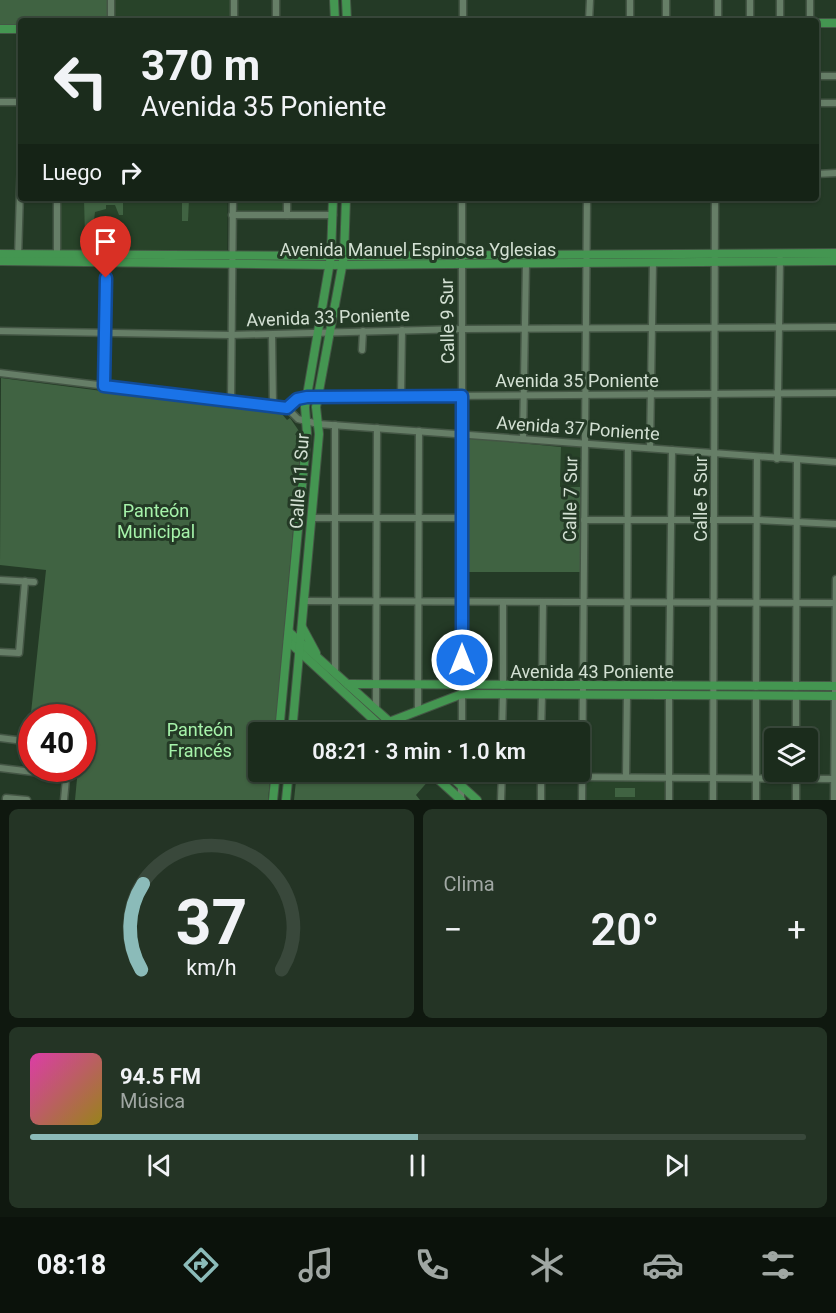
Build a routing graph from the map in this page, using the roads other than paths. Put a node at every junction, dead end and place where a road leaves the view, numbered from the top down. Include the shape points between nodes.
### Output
1 (111, 0) edge
2 (234, 0) edge
3 (276, 0) edge
4 (334, 0) edge
5 (346, 0) edge
6 (463, 0) edge
7 (590, 0) edge
8 (630, 0) edge
9 (666, 0) edge
10 (718, 0) edge
11 (750, 0) edge
12 (780, 0) edge
13 (810, 0) edge
14 (111, 18) edge
15 (234, 18) edge
16 (276, 18) edge
17 (334, 18) edge
18 (346, 18) edge
19 (463, 18) edge
20 (589, 18) edge
21 (630, 18) edge
22 (666, 18) edge
23 (718, 18) edge
24 (750, 18) edge
25 (780, 18) edge
26 (810, 18) edge
27 (819, 23) edge
28 (836, 23) edge
29 (0, 29) edge
30 (18, 29) edge
31 (819, 76) edge
32 (836, 76) edge
33 (0, 102) edge
34 (18, 102) edge
35 (836, 102) edge
36 (819, 103) edge
37 (836, 173) edge
38 (819, 174) edge
39 (20, 201) edge
40 (57, 201) edge
41 (233, 201) edge
42 (287, 201) edge
43 (333, 201) edge
44 (346, 201) edge
45 (462, 201) edge
46 (587, 201) edge
47 (715, 201) edge
48 (333, 214) junction
49 (232, 215) junction
50 (287, 215) junction
51 (0, 254) edge
52 (836, 254) edge
53 (18, 258) junction
54 (715, 258) junction
55 (780, 258) junction
56 (57, 259) junction
57 (586, 259) junction
58 (106, 260) junction
59 (232, 260) junction
60 (330, 260) junction
61 (344, 260) junction
62 (461, 260) junction
63 (0, 261) edge
64 (836, 261) edge
65 (653, 262) junction
66 (526, 263) junction
67 (652, 327) junction
68 (715, 327) junction
69 (778, 327) junction
70 (836, 327) edge
71 (586, 328) junction
72 (463, 329) junction
73 (523, 329) junction
74 (402, 330) junction
75 (0, 331) edge
76 (363, 331) junction
77 (331, 332) junction
78 (106, 333) junction
79 (316, 334) junction
80 (230, 335) junction
81 (272, 335) junction
82 (362, 351) dead end
83 (0, 374) edge
84 (104, 386) junction
85 (836, 393) edge
86 (651, 394) junction
87 (715, 394) junction
88 (778, 394) junction
89 (586, 395) junction
90 (401, 396) junction
91 (462, 396) junction
92 (523, 396) junction
93 (307, 397) junction
94 (322, 397) junction
95 (231, 401) junction
96 (273, 405) junction
97 (287, 408) junction
98 (306, 422) junction
99 (318, 424) junction
100 (335, 425) junction
101 (377, 428) junction
102 (419, 431) junction
103 (462, 434) junction
104 (523, 439) junction
105 (585, 444) junction
106 (628, 447) junction
107 (650, 448) junction
108 (672, 450) junction
109 (714, 453) junction
110 (757, 457) junction
111 (777, 459) junction
112 (797, 460) junction
113 (836, 462) edge
114 (312, 518) junction
115 (335, 518) junction
116 (419, 518) junction
117 (463, 518) junction
118 (377, 519) junction
119 (584, 520) junction
120 (628, 520) junction
121 (671, 520) junction
122 (715, 520) junction
123 (758, 520) junction
124 (797, 522) junction
125 (836, 524) edge
126 (836, 579) edge
127 (0, 580) edge
128 (25, 582) junction
129 (34, 582) dead end
130 (304, 601) junction
131 (335, 601) junction
132 (377, 602) junction
133 (418, 602) junction
134 (462, 603) junction
135 (503, 603) junction
136 (543, 603) junction
137 (583, 603) junction
138 (628, 603) junction
139 (670, 603) junction
140 (715, 603) junction
141 (758, 603) junction
142 (796, 603) junction
143 (836, 603) edge
144 (302, 627) junction
145 (289, 632) junction
146 (288, 641) junction
147 (301, 642) junction
148 (0, 652) edge
149 (300, 652) junction
150 (320, 659) junction
151 (335, 673) junction
152 (348, 684) junction
153 (376, 684) junction
154 (418, 684) junction
155 (462, 685) junction
156 (669, 685) junction
157 (542, 686) junction
158 (583, 686) junction
159 (627, 686) junction
160 (835, 686) edge
161 (503, 690) junction
162 (714, 691) junction
163 (756, 691) junction
164 (796, 691) junction
165 (462, 694) junction
166 (542, 695) junction
167 (627, 695) junction
168 (669, 695) junction
169 (583, 696) junction
170 (835, 696) edge
171 (376, 710) junction
172 (418, 711) junction
173 (280, 722) edge
174 (293, 722) edge
175 (376, 722) edge
176 (389, 722) joint
177 (462, 722) edge
178 (502, 722) edge
179 (542, 722) edge
180 (583, 722) edge
181 (796, 728) edge
182 (0, 738) edge
183 (18, 740) edge
184 (0, 768) edge
185 (18, 770) edge
186 (590, 777) edge
187 (626, 777) junction
188 (669, 778) junction
189 (713, 778) junction
190 (756, 778) junction
191 (764, 778) edge
192 (818, 779) edge
193 (835, 779) edge
194 (66, 782) edge
195 (275, 782) edge
196 (288, 782) edge
197 (441, 782) edge
198 (456, 782) edge
199 (461, 782) edge
200 (502, 782) edge
201 (541, 782) edge
202 (582, 782) edge
203 (796, 782) edge
204 (461, 786) junction
205 (6, 799) edge
206 (27, 800) edge
207 (64, 800) edge
208 (273, 800) edge
209 (286, 800) edge
210 (461, 800) edge
211 (477, 800) edge
212 (501, 800) edge
213 (541, 800) edge
214 (582, 800) edge
215 (669, 800) edge
216 (713, 800) edge
217 (756, 800) edge
218 (796, 800) edge
219 (834, 800) edge

1 - 14 street
2 - 15 street
3 - 16 street
4 - 17 main road
5 - 18 main road
6 - 19 street
7 - 20 street
8 - 21 street
9 - 22 street
10 - 23 street
11 - 24 street
12 - 25 street
13 - 26 street
27 - 28 main road
29 - 30 main road
31 - 32 street
33 - 34 street
35 - 36 street
37 - 38 street
39 - 53 street
40 - 56 street
41 - 49 street
42 - 50 street
43 - 48 main road, Calle 11 Sur
44 - 61 main road, Calle 11 Sur
45 - 62 street, Calle 9 Sur
46 - 57 street, Calle 7 Sur
47 - 54 street, Calle 5 Sur
48 - 50 street
48 - 60 main road, Calle 11 Sur
49 - 50 street
49 - 59 street
51 - 53 main road, Avenida Manuel Espinosa Yglesias
52 - 55 main road, Avenida Manuel Espinosa Yglesias
53 - 56 main road, Avenida Manuel Espinosa Yglesias
53 - 63 main road, Avenida Manuel Espinosa Yglesias
54 - 55 main road, Avenida Manuel Espinosa Yglesias
54 - 57 main road, Avenida Manuel Espinosa Yglesias
54 - 65 main road, Avenida Manuel Espinosa Yglesias
54 - 68 street, Calle 5 Sur
55 - 64 main road, Avenida Manuel Espinosa Yglesias
55 - 69 street
56 - 58 main road, Avenida Manuel Espinosa Yglesias
57 - 62 main road, Avenida Manuel Espinosa Yglesias
57 - 65 main road, Avenida Manuel Espinosa Yglesias
57 - 66 main road, Avenida Manuel Espinosa Yglesias
57 - 71 street, Calle 7 Sur
58 - 59 main road, Avenida Manuel Espinosa Yglesias
58 - 78 street
59 - 60 main road, Avenida Manuel Espinosa Yglesias
59 - 80 street
60 - 61 main road, Avenida Manuel Espinosa Yglesias
60 - 79 main road, Calle 11 Sur
61 - 62 main road, Avenida Manuel Espinosa Yglesias
61 - 77 main road, Calle 11 Sur
62 - 66 main road, Avenida Manuel Espinosa Yglesias
62 - 72 street, Calle 9 Sur
65 - 67 street
66 - 73 street
67 - 68 street, Avenida 33 Poniente
67 - 71 street, Avenida 33 Poniente
67 - 86 street
68 - 69 street, Avenida 33 Poniente
68 - 87 street, Calle 5 Sur
69 - 70 street, Avenida 33 Poniente
69 - 88 street
71 - 73 street, Avenida 33 Poniente
71 - 89 street, Calle 7 Sur
72 - 73 street, Avenida 33 Poniente
72 - 74 street, Avenida 33 Poniente
72 - 91 street, Calle 9 Sur
73 - 92 street
74 - 76 street, Avenida 33 Poniente
74 - 90 street
75 - 78 street, Avenida 33 Poniente
76 - 77 street, Avenida 33 Poniente
76 - 82 street
77 - 79 street, Avenida 33 Poniente
77 - 94 main road, Calle 11 Sur via 320,385
78 - 80 street, Avenida 33 Poniente
78 - 84 street
79 - 81 street, Avenida 33 Poniente
79 - 93 main road, Calle 11 Sur
80 - 81 street, Avenida 33 Poniente
80 - 95 street
81 - 96 street
83 - 84 street
84 - 95 street
85 - 88 street, Avenida 35 Poniente
86 - 87 street, Avenida 35 Poniente
86 - 89 street, Avenida 35 Poniente
86 - 107 street
87 - 88 street, Avenida 35 Poniente
87 - 109 street, Calle 5 Sur
88 - 111 street
89 - 92 street, Avenida 35 Poniente
89 - 105 street, Calle 7 Sur
90 - 91 street, Avenida 35 Poniente
90 - 94 street, Avenida 35 Poniente
91 - 92 street, Avenida 35 Poniente
91 - 103 street, Calle 9 Sur
92 - 104 street
93 - 94 street, Avenida 35 Poniente
93 - 97 street, Avenida 35 Poniente via 297,399
93 - 98 main road, Calle 11 Sur
94 - 99 main road, Calle 11 Sur
95 - 96 street
96 - 97 street
97 - 98 street, Avenida 37 Poniente
98 - 99 street, Avenida 37 Poniente
98 - 145 main road, Calle 11 Sur
99 - 100 street, Avenida 37 Poniente
99 - 114 main road, Calle 11 Sur
100 - 101 street, Avenida 37 Poniente
100 - 115 street
101 - 102 street, Avenida 37 Poniente
101 - 118 street
102 - 103 street, Avenida 37 Poniente
102 - 116 street
103 - 104 street, Avenida 37 Poniente
103 - 117 street, Calle 9 Sur
104 - 105 street, Avenida 37 Poniente
105 - 106 street, Avenida 37 Poniente
105 - 119 street, Calle 7 Sur
106 - 107 street, Avenida 37 Poniente
106 - 120 street
107 - 108 street, Avenida 37 Poniente
108 - 109 street, Avenida 37 Poniente
108 - 121 street
109 - 110 street, Avenida 37 Poniente
109 - 122 street, Calle 5 Sur
110 - 111 street, Avenida 37 Poniente
110 - 123 street
111 - 112 street, Avenida 37 Poniente
112 - 113 street, Avenida 37 Poniente
112 - 124 street
114 - 115 street
114 - 130 main road, Calle 11 Sur
115 - 118 street
115 - 131 street
116 - 117 street
116 - 118 street
116 - 133 street
117 - 134 street, Calle 9 Sur
118 - 132 street
119 - 120 street
119 - 137 street, Calle 7 Sur
120 - 121 street
120 - 138 street
121 - 122 street
121 - 139 street
122 - 123 street
122 - 140 street, Calle 5 Sur
123 - 124 street
123 - 141 street
124 - 125 street
124 - 142 street
126 - 143 street
127 - 128 street
128 - 129 street
128 - 148 street via 19,653
130 - 131 street
130 - 144 main road, Calle 11 Sur
131 - 132 street
131 - 151 street
132 - 133 street
132 - 153 street
133 - 134 street
133 - 154 street
134 - 135 street
134 - 155 street, Calle 9 Sur
135 - 136 street
135 - 161 street
136 - 137 street
136 - 157 street
137 - 138 street
137 - 158 street, Calle 7 Sur
138 - 139 street
138 - 159 street
139 - 140 street
139 - 156 street
140 - 141 street
140 - 162 street, Calle 5 Sur
141 - 142 street
141 - 163 street
142 - 143 street
142 - 164 street
143 - 160 street
144 - 147 main road, Calle 11 Sur
144 - 150 main road
145 - 146 main road, Calle 11 Sur
145 - 147 main road
146 - 149 main road
146 - 173 main road, Calle 11 Sur
147 - 149 main road, Calle 11 Sur
147 - 150 main road
149 - 174 main road, Calle 11 Sur
149 - 175 main road
150 - 151 main road
151 - 152 main road
152 - 153 main road, Avenida 43 Poniente
152 - 171 main road
153 - 154 main road, Avenida 43 Poniente
153 - 171 street
154 - 155 main road, Avenida 43 Poniente
154 - 172 street
155 - 161 main road, Avenida 43 Poniente
155 - 165 street, Calle 9 Sur
156 - 159 main road, Avenida 43 Poniente
156 - 162 main road, Avenida 43 Poniente
157 - 158 main road, Avenida 43 Poniente
157 - 161 main road, Avenida 43 Poniente
158 - 159 main road, Avenida 43 Poniente
158 - 169 street, Calle 7 Sur
160 - 164 main road, Avenida 43 Poniente
160 - 170 street
161 - 165 main road, Avenida 43 Poniente
161 - 166 main road, Avenida 43 Poniente
161 - 178 street
162 - 163 main road, Avenida 43 Poniente
162 - 168 main road, Avenida 43 Poniente
162 - 189 street, Calle 5 Sur
163 - 164 main road, Avenida 43 Poniente
163 - 190 street
164 - 170 main road, Avenida 43 Poniente
164 - 181 street
165 - 172 main road, Avenida 43 Poniente
165 - 177 street, Calle 9 Sur
166 - 169 main road, Avenida 43 Poniente
166 - 179 street
167 - 168 main road, Avenida 43 Poniente
167 - 169 main road, Avenida 43 Poniente
167 - 187 street
168 - 188 street
169 - 180 street, Calle 7 Sur
170 - 193 street
171 - 176 main road
172 - 176 main road, Avenida 43 Poniente
182 - 183 street
184 - 185 street
186 - 187 street
187 - 188 street
188 - 189 street
188 - 215 street
189 - 190 street
189 - 216 street, Calle 5 Sur
190 - 191 street
190 - 217 street
192 - 193 street
193 - 219 street
194 - 207 street
195 - 208 main road
196 - 209 main road
197 - 210 main road
198 - 204 main road
199 - 204 street
200 - 212 street
201 - 213 street
202 - 214 street, Calle 7 Sur
203 - 218 street
204 - 210 street
204 - 211 main road
205 - 206 street

